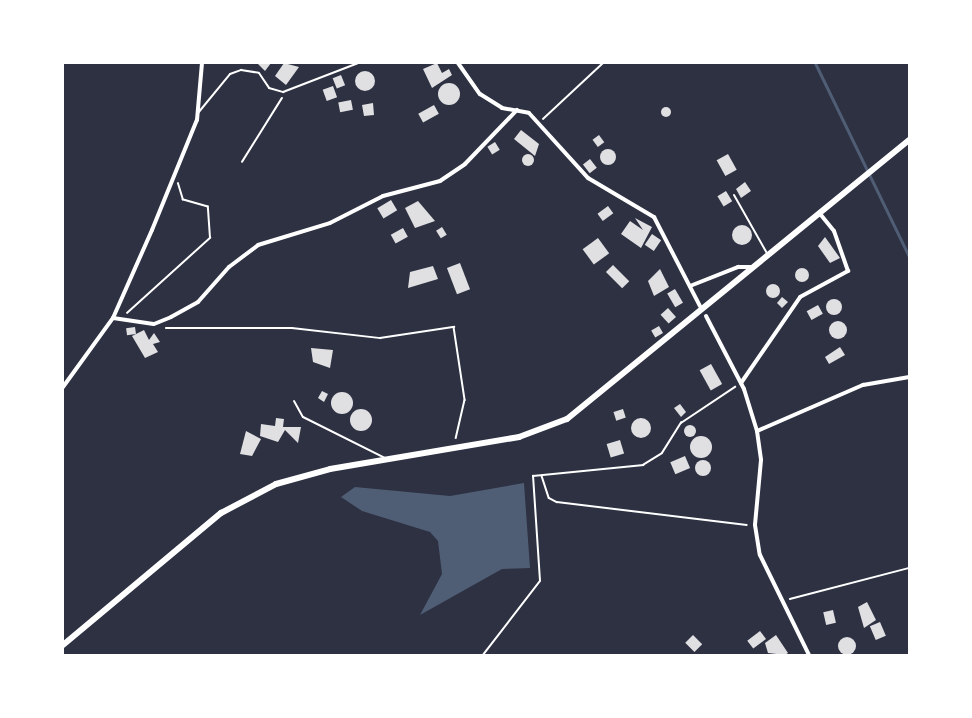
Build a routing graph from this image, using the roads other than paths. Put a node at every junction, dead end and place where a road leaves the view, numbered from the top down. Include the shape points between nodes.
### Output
1 (202, 63) edge
2 (358, 63) edge
3 (458, 63) edge
4 (517, 110) junction
5 (198, 113) junction
6 (909, 140) edge
7 (734, 195) dead end
8 (820, 214) junction
9 (769, 257) junction
10 (756, 267) junction
11 (690, 286) junction
12 (700, 306) dead end
13 (706, 316) dead end
14 (113, 318) junction
15 (909, 377) edge
16 (741, 383) junction
17 (63, 387) edge
18 (294, 401) dead end
19 (757, 430) junction
20 (386, 459) junction
21 (63, 645) edge
22 (809, 655) edge

1 - 5 street
2 - 5 lane via 289,92 272,90 259,73 241,70 230,74
3 - 4 street via 480,94
4 - 11 street via 540,121 573,165 654,217
4 - 14 street via 440,181 383,196 330,223 258,245 229,267 198,302 154,324
5 - 14 street
6 - 8 main road
7 - 9 lane
8 - 9 main road
8 - 16 street via 834,231 848,271 800,297
9 - 10 main road
10 - 11 street via 738,267
10 - 20 main road via 567,420 519,437
11 - 12 street
13 - 16 street
14 - 17 street
15 - 19 street via 863,386
16 - 19 street
18 - 20 lane via 303,417
19 - 22 street via 761,460 755,525 780,602
20 - 21 main road via 300,476 234,505

